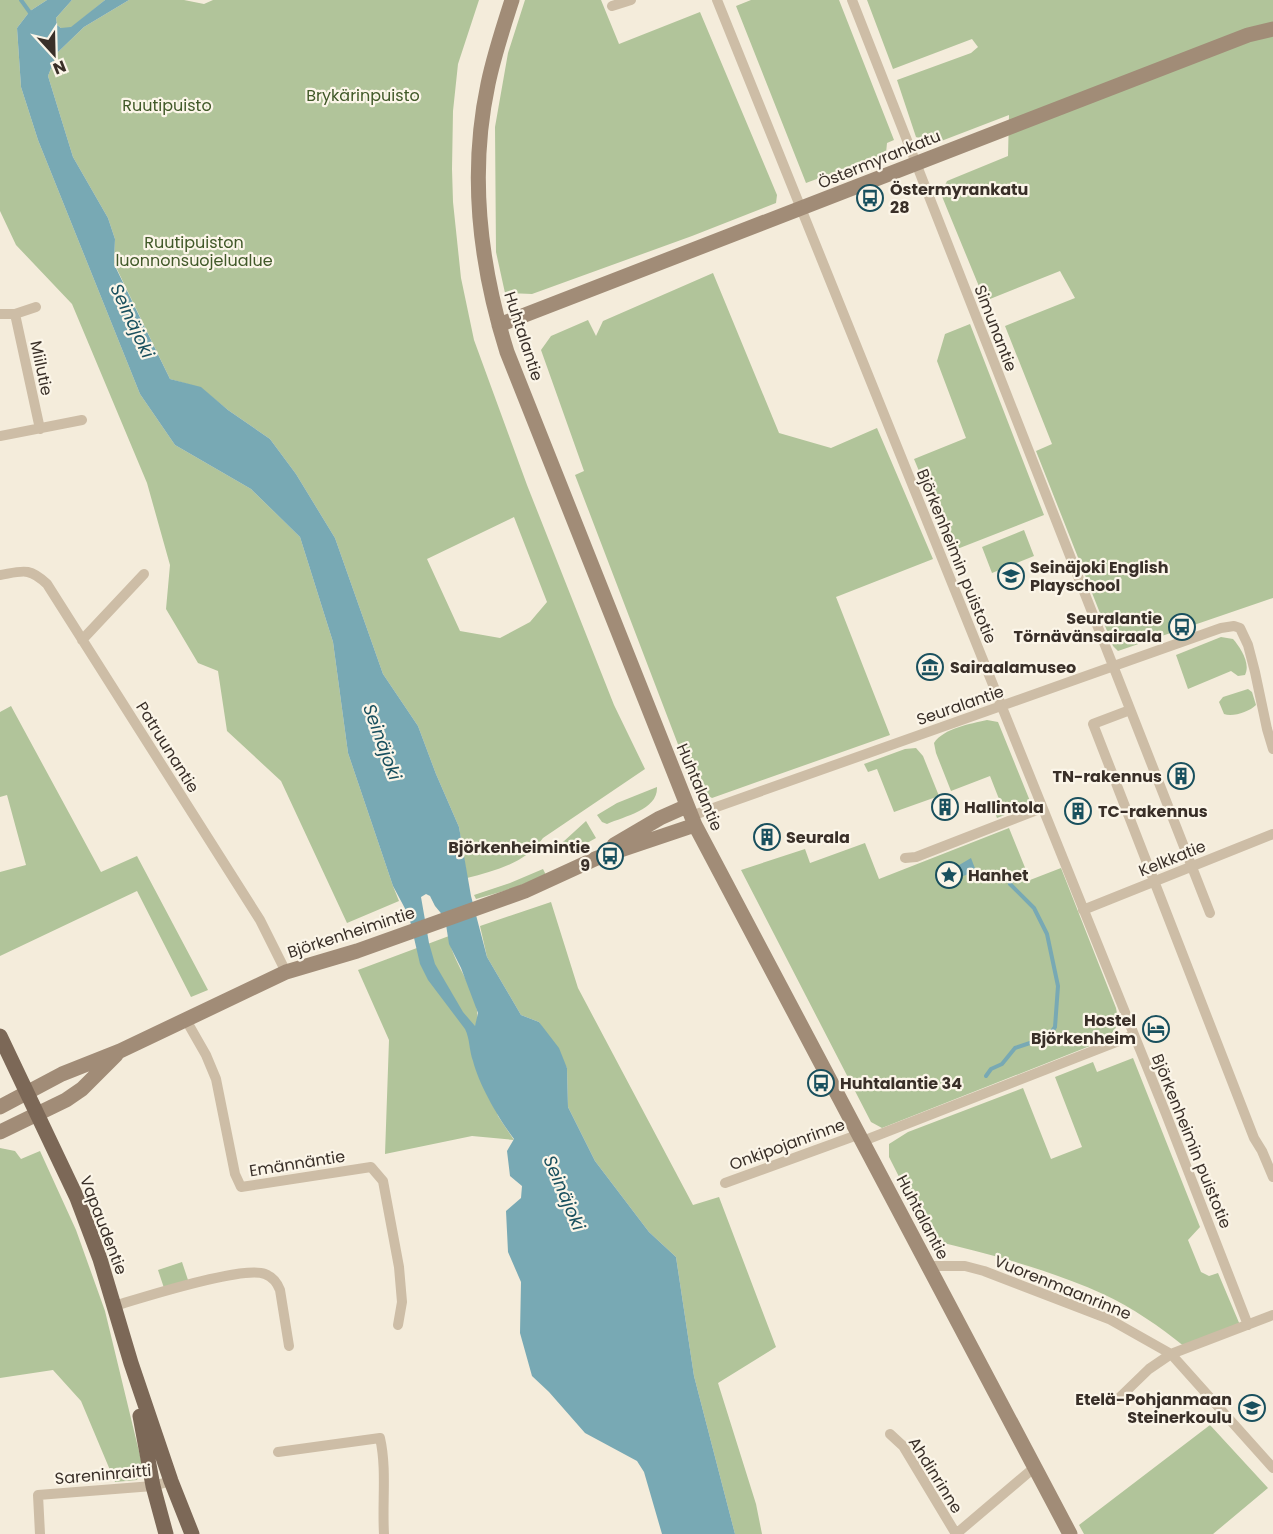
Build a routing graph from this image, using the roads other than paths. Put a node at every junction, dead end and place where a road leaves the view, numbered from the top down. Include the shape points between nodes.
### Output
1 (512, 0) edge
2 (631, 0) edge
3 (717, 0) edge
4 (852, 0) edge
5 (612, 6) dead end
6 (1273, 28) edge
7 (915, 163) junction
8 (802, 208) junction
9 (36, 307) dead end
10 (0, 314) edge
11 (15, 314) junction
12 (499, 325) junction
13 (82, 420) dead end
14 (40, 429) junction
15 (0, 436) edge
16 (144, 574) dead end
17 (0, 575) edge
18 (82, 640) junction
19 (1113, 668) junction
20 (1001, 707) junction
21 (1130, 710) junction
22 (1273, 749) edge
23 (1042, 808) junction
24 (691, 816) junction
25 (1273, 834) edge
26 (905, 858) dead end
27 (1192, 866) junction
28 (1154, 881) junction
29 (1083, 910) junction
30 (1210, 913) dead end
31 (286, 972) junction
32 (186, 1020) junction
33 (1134, 1035) junction
34 (0, 1036) edge
35 (120, 1050) junction
36 (33, 1104) junction
37 (0, 1107) edge
38 (0, 1132) edge
39 (861, 1137) junction
40 (1273, 1177) edge
41 (725, 1183) dead end
42 (928, 1266) junction
43 (114, 1306) junction
44 (1273, 1315) edge
45 (398, 1325) dead end
46 (1248, 1325) junction
47 (289, 1346) dead end
48 (1171, 1354) junction
49 (131, 1363) junction
50 (1118, 1400) dead end
51 (890, 1434) dead end
52 (278, 1452) dead end
53 (1035, 1467) junction
54 (1273, 1468) edge
55 (171, 1482) junction
56 (153, 1486) junction
57 (40, 1534) edge
58 (166, 1534) edge
59 (192, 1534) edge
60 (384, 1534) edge
61 (956, 1534) edge
62 (1070, 1534) edge

1 - 12 street, Huhtalantie via 488,84 479,166 485,262
2 - 5 street
3 - 8 street, Björkenheimin puistotie
4 - 7 street, Simunantie
6 - 7 street, Östermyrankatu
7 - 8 street, Östermyrankatu
7 - 19 street, Simunantie
8 - 12 street, Östermyrankatu
8 - 20 street, Björkenheimin puistotie
9 - 11 street
10 - 11 street
11 - 14 street, Miilutie
12 - 24 street, Huhtalantie
13 - 14 street
14 - 15 street
16 - 18 street
17 - 18 street, Patruunantie via 36,573
18 - 31 street, Patruunantie via 260,920
19 - 20 street, Seuralantie
19 - 21 street, Simunantie
19 - 22 street, Seuralantie via 1221,628 1240,628 1248,645
20 - 23 street, Björkenheimin puistotie
20 - 24 street, Seuralantie
21 - 27 street, Simunantie
21 - 28 street via 1093,724
23 - 26 street
23 - 29 street, Björkenheimin puistotie
24 - 31 street, Björkenheimintie via 541,884
24 - 39 street, Huhtalantie
25 - 27 street, Kelkkatie
27 - 28 street, Kelkkatie
27 - 30 street, Simunantie
28 - 29 street, Kelkkatie
28 - 40 street via 1254,1138
29 - 33 street, Björkenheimin puistotie
31 - 32 street, Björkenheimintie
32 - 35 street, Björkenheimintie
32 - 45 street, Emännäntie via 216,1079 241,1187 371,1167 383,1181 399,1267 402,1302
33 - 39 street, Onkipojanrinne
33 - 46 street, Björkenheimin puistotie
34 - 36 main road, Vapaudentie
35 - 36 street, Björkenheimintie via 58,1076
35 - 36 street, Björkenheimintie via 66,1100
36 - 37 street
36 - 38 street
36 - 43 main road, Vapaudentie via 77,1198
39 - 41 street, Onkipojanrinne
39 - 42 street, Huhtalantie
42 - 48 street, Vuorenmaanrinne via 965,1266 1003,1278 1109,1319
42 - 53 street, Huhtalantie
43 - 47 street via 191,1284 264,1273 276,1281 280,1290
43 - 49 main road, Vapaudentie
44 - 46 street
46 - 48 street
48 - 50 street via 1149,1369
48 - 54 street, Vuorenmaanrinne
49 - 55 main road, Vapaudentie
49 - 56 main road, Vapaudentie
51 - 61 street, Ahdinrinne via 903,1446
52 - 60 street via 380,1438
53 - 61 street
53 - 62 street, Huhtalantie
55 - 56 street, Sareninraitti
55 - 59 main road, Vapaudentie
56 - 57 street, Sareninraitti via 38,1495
56 - 58 main road, Vapaudentie

